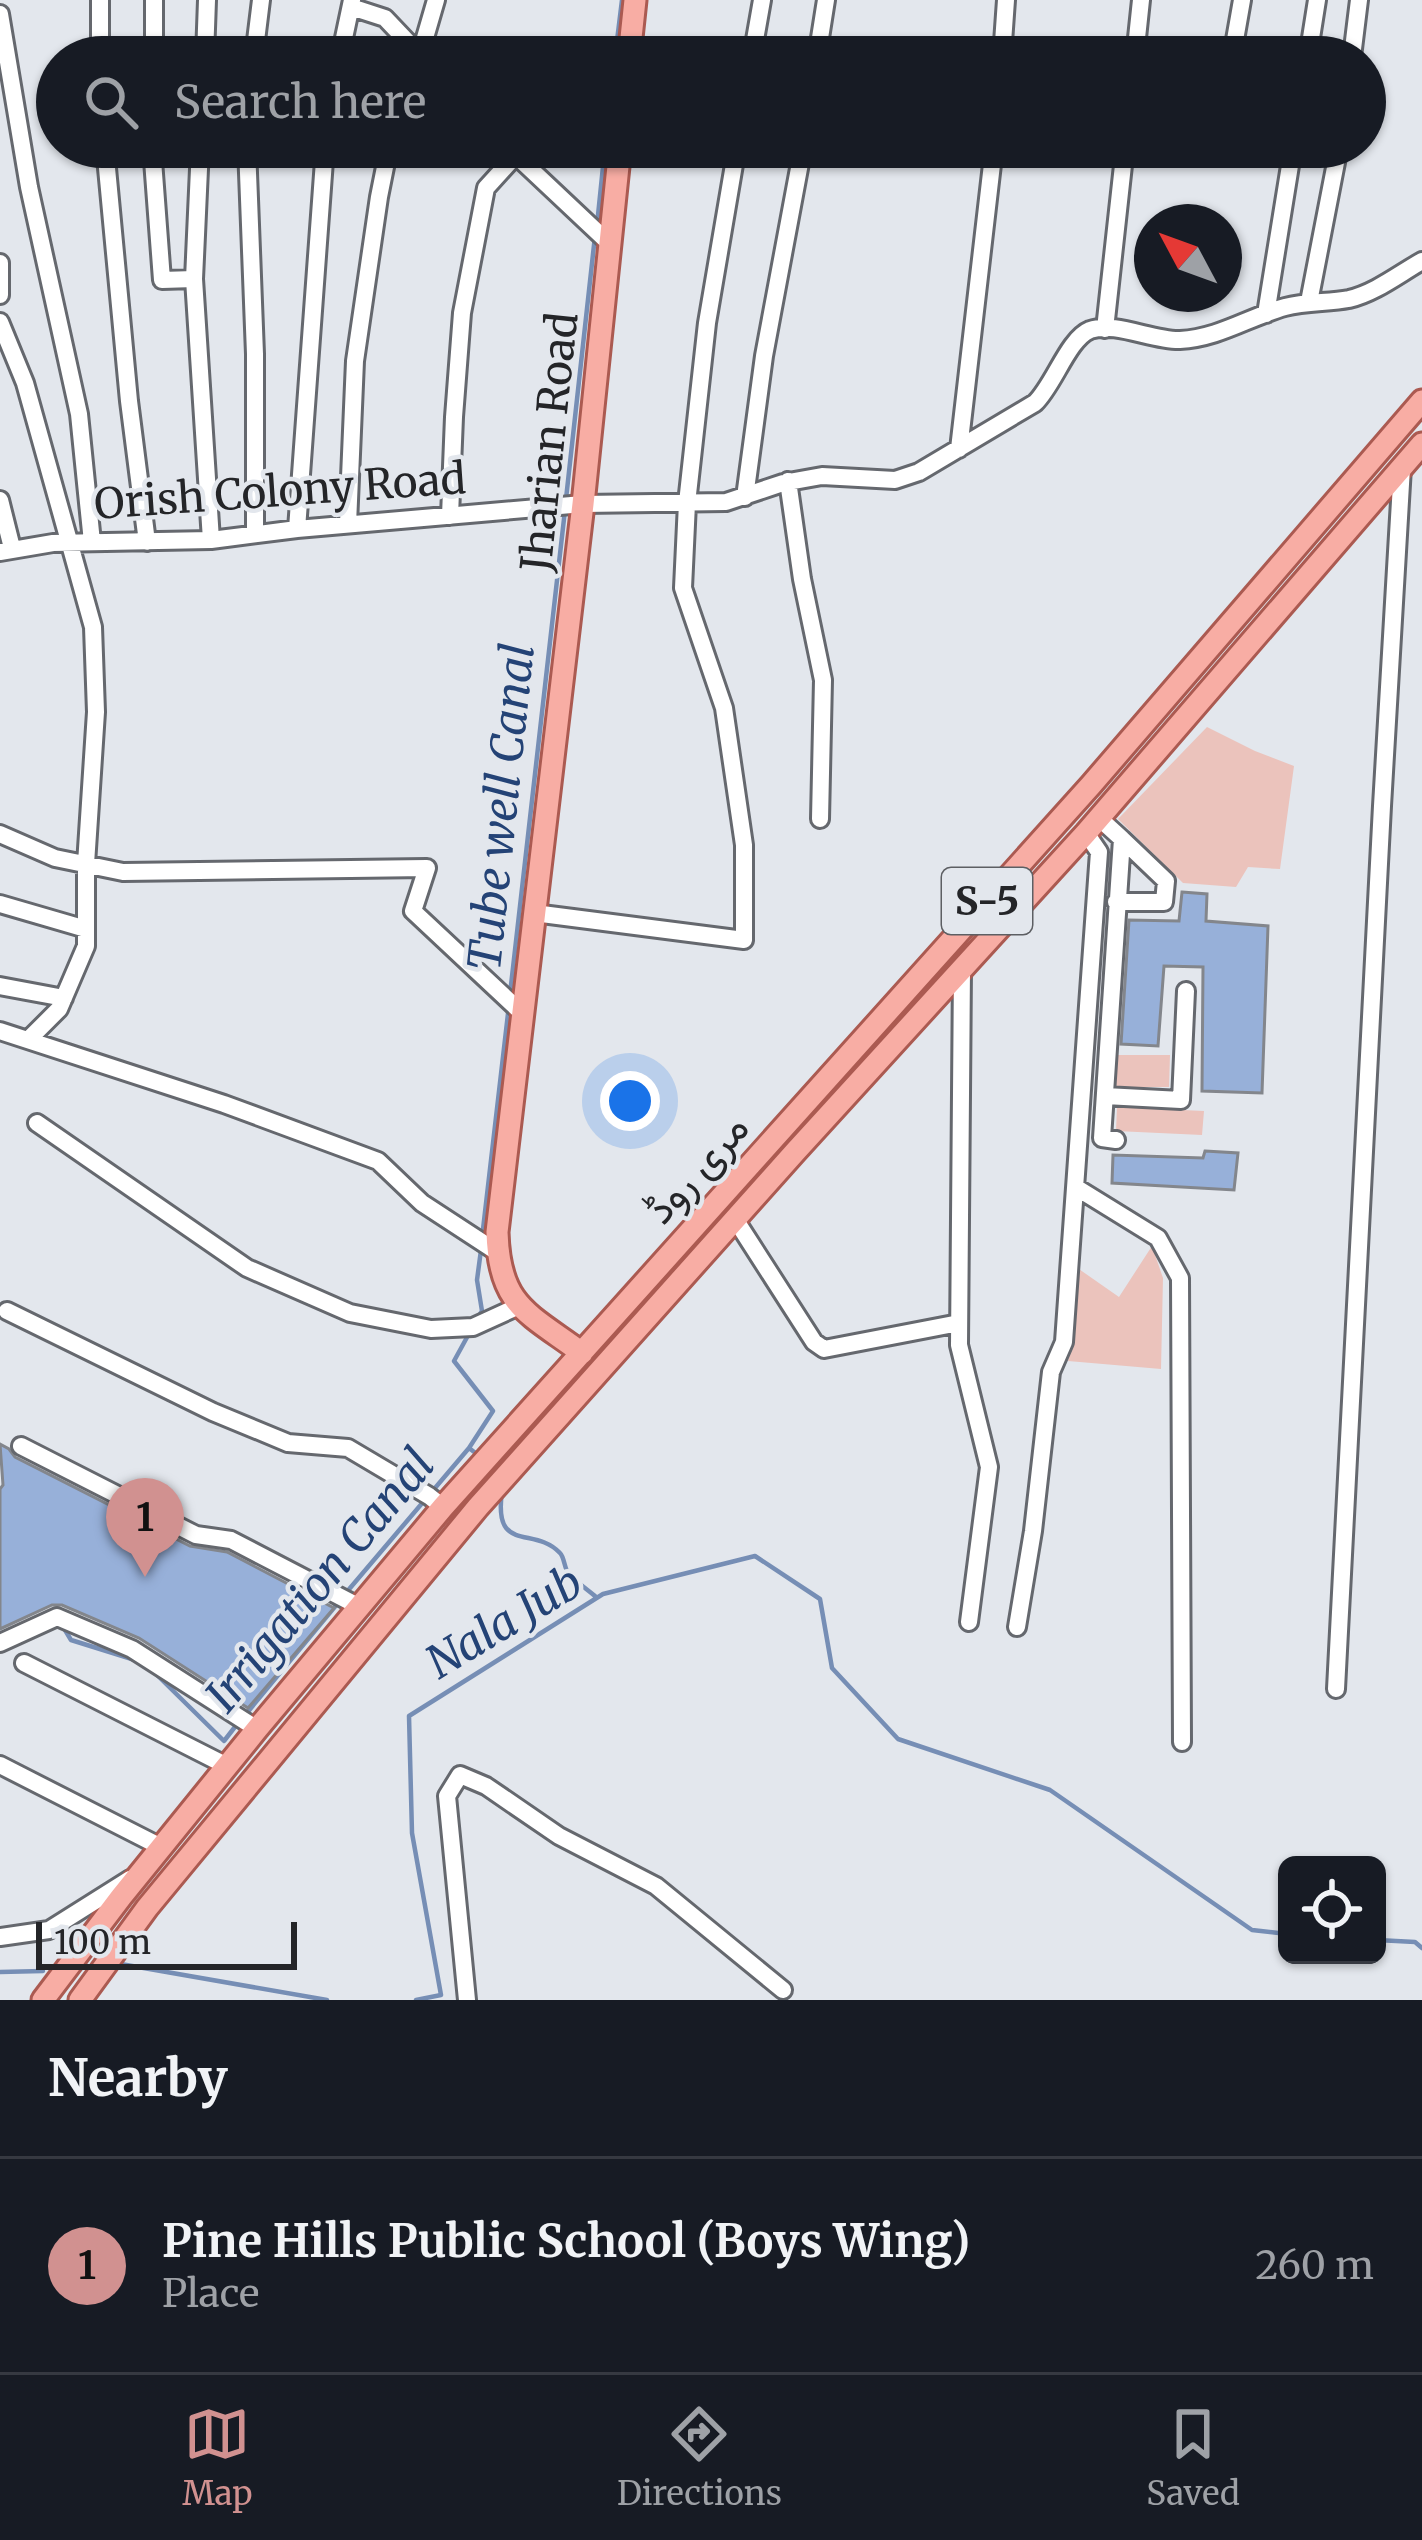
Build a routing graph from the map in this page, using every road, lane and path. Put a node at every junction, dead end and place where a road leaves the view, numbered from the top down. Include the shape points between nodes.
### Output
1 (100, 0) edge
2 (154, 0) edge
3 (207, 0) edge
4 (261, 0) edge
5 (436, 0) edge
6 (635, 0) edge
7 (762, 0) edge
8 (826, 0) edge
9 (1006, 0) edge
10 (1141, 0) edge
11 (1242, 0) edge
12 (1318, 0) edge
13 (1359, 0) edge
14 (352, 4) edge
15 (0, 14) edge
16 (100, 36) edge
17 (154, 36) edge
18 (206, 36) edge
19 (257, 36) edge
20 (345, 36) edge
21 (400, 36) edge
22 (422, 36) edge
23 (631, 36) edge
24 (756, 36) edge
25 (820, 36) edge
26 (1003, 36) edge
27 (1137, 36) edge
28 (1236, 36) edge
29 (1312, 36) edge
30 (1355, 36) edge
31 (107, 168) edge
32 (154, 168) edge
33 (199, 168) edge
34 (248, 168) edge
35 (323, 168) edge
36 (385, 168) edge
37 (500, 168) edge
38 (530, 168) edge
39 (618, 168) edge
40 (733, 168) edge
41 (799, 168) edge
42 (992, 168) edge
43 (1123, 168) edge
44 (1290, 168) edge
45 (1335, 168) edge
46 (610, 244) junction
47 (1422, 261) edge
48 (0, 262) edge
49 (194, 279) junction
50 (0, 295) edge
51 (1310, 302) junction
52 (1266, 314) junction
53 (0, 322) edge
54 (1105, 329) junction
55 (1422, 401) edge
56 (1422, 444) edge
57 (959, 449) junction
58 (1402, 467) junction
59 (788, 482) junction
60 (745, 497) junction
61 (0, 500) edge
62 (687, 502) junction
63 (583, 504) junction
64 (450, 516) junction
65 (348, 524) junction
66 (297, 529) junction
67 (255, 534) junction
68 (211, 540) junction
69 (70, 542) junction
70 (92, 542) junction
71 (147, 542) junction
72 (6, 550) edge
73 (1167, 697) junction
74 (1188, 715) junction
75 (820, 819) dead end
76 (1092, 825) junction
77 (0, 833) edge
78 (1122, 839) junction
79 (86, 864) junction
80 (1116, 902) junction
81 (0, 904) edge
82 (535, 913) junction
83 (86, 929) junction
84 (962, 968) junction
85 (0, 986) edge
86 (1186, 991) dead end
87 (64, 998) junction
88 (523, 1014) junction
89 (0, 1031) edge
90 (29, 1039) junction
91 (1105, 1096) junction
92 (37, 1124) dead end
93 (776, 1136) junction
94 (1116, 1140) dead end
95 (795, 1152) junction
96 (1077, 1188) junction
97 (735, 1219) junction
98 (497, 1252) junction
99 (519, 1306) junction
100 (7, 1311) dead end
101 (958, 1323) junction
102 (582, 1353) junction
103 (21, 1446) dead end
104 (450, 1499) junction
105 (358, 1606) junction
106 (969, 1622) dead end
107 (1017, 1627) dead end
108 (0, 1643) edge
109 (320, 1653) junction
110 (24, 1663) dead end
111 (342, 1669) junction
112 (1336, 1689) dead end
113 (256, 1729) junction
114 (1182, 1742) dead end
115 (0, 1765) edge
116 (227, 1766) junction
117 (163, 1848) junction
118 (146, 1869) junction
119 (0, 1937) edge
120 (783, 1990) dead end
121 (45, 1997) edge
122 (80, 2000) edge
123 (466, 2000) edge

1 - 16 street
2 - 17 street
3 - 18 street
4 - 19 street
5 - 22 street
6 - 23 main road
7 - 24 street
8 - 25 street
9 - 26 street
10 - 27 street
11 - 28 street
12 - 29 street
13 - 30 street
14 - 20 street
14 - 21 street via 385,18
15 - 70 street via 79,414
31 - 71 street
32 - 49 street via 162,280
33 - 49 street
34 - 67 street
35 - 66 street
36 - 65 street via 355,361
37 - 64 street via 486,188 466,292
38 - 46 street
39 - 46 main road, Jharian Road
40 - 62 street
41 - 60 street
42 - 57 street
43 - 54 street
44 - 52 street
45 - 51 street
46 - 63 main road, Jharian Road
47 - 51 street via 1349,298
48 - 50 street
49 - 68 street
51 - 52 street
52 - 54 street via 1188,339
53 - 69 street
54 - 57 street, Orish Colony Road via 1084,333 1035,403
55 - 73 main road, مری روڈ / S-5
56 - 58 main road, مری روڈ / S-5
57 - 59 street, Orish Colony Road via 895,480
58 - 74 main road, مری روڈ / S-5
58 - 112 street
59 - 60 street, Orish Colony Road
59 - 75 street via 823,680
60 - 62 street, Orish Colony Road
61 - 72 street
62 - 63 street, Orish Colony Road
62 - 82 street via 683,588 724,708 744,845 744,940
63 - 64 street, Orish Colony Road
63 - 82 main road, Jharian Road
64 - 65 street, Orish Colony Road
65 - 66 street, Orish Colony Road
66 - 67 street, Orish Colony Road
67 - 68 street, Orish Colony Road
68 - 71 street, Orish Colony Road
69 - 70 street, Orish Colony Road
69 - 72 street, Orish Colony Road
69 - 79 street via 93,627
70 - 71 street, Orish Colony Road
73 - 74 main road
73 - 93 main road, مری روڈ / S-5
74 - 76 main road, مری روڈ / S-5
76 - 78 street
76 - 84 main road, مری روڈ / S-5
76 - 96 street via 1099,852
77 - 79 street
78 - 80 street
78 - 80 street via 1166,881 1164,902
79 - 83 street
79 - 88 street via 124,872 427,868 413,911
80 - 91 street
81 - 83 street
82 - 88 main road, Jharian Road
83 - 87 street
84 - 95 main road, مری روڈ / S-5
84 - 101 street
85 - 87 street
86 - 91 street via 1181,1100
87 - 90 street
88 - 98 main road, Jharian Road
89 - 90 street
90 - 98 street via 378,1161 422,1203
91 - 94 street via 1102,1138
92 - 99 street via 247,1268 350,1313 431,1329 473,1327
93 - 95 main road
93 - 102 main road, مری روڈ / S-5
95 - 97 main road, مری روڈ / S-5
96 - 107 street via 1064,1342 1051,1372
96 - 114 street via 1158,1238 1180,1278
97 - 101 street via 824,1349
97 - 111 main road, مری روڈ / S-5
98 - 99 main road, Jharian Road
99 - 102 main road
100 - 104 street via 212,1412 288,1443 348,1448 429,1496
101 - 106 street via 989,1467
102 - 104 main road, مری روڈ / S-5
103 - 105 street
104 - 105 main road, مری روڈ / S-5
105 - 109 main road, مری روڈ / S-5
108 - 113 street via 53,1619 132,1649
109 - 111 main road
109 - 113 main road, مری روڈ / S-5
110 - 116 street
111 - 122 main road, مری روڈ / S-5
113 - 116 main road, مری روڈ / S-5
115 - 117 street
116 - 117 main road, مری روڈ / S-5
117 - 118 main road, مری روڈ / S-5
118 - 119 street via 49,1930
118 - 121 main road, مری روڈ / S-5
120 - 123 street via 656,1886 460,1774 447,1796

